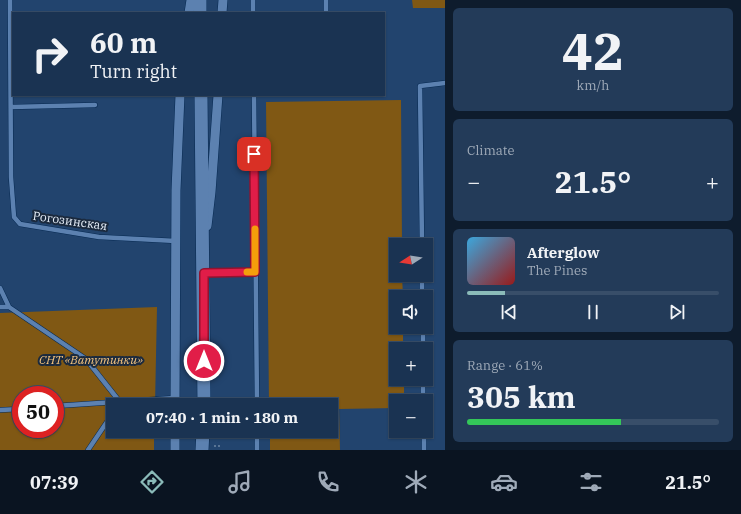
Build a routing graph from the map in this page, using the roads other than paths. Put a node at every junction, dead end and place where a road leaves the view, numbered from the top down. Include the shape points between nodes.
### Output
1 (10, 0) edge
2 (191, 0) edge
3 (200, 0) edge
4 (223, 0) edge
5 (253, 0) edge
6 (326, 0) edge
7 (189, 12) edge
8 (200, 12) edge
9 (222, 12) edge
10 (253, 12) edge
11 (326, 12) edge
12 (445, 83) edge
13 (180, 96) edge
14 (201, 96) edge
15 (218, 96) edge
16 (254, 96) edge
17 (95, 105) dead end
18 (11, 107) junction
19 (422, 238) edge
20 (176, 241) junction
21 (203, 259) junction
22 (255, 272) junction
23 (204, 273) junction
24 (0, 288) edge
25 (0, 307) edge
26 (10, 307) junction
27 (115, 398) edge
28 (175, 398) edge
29 (204, 398) edge
30 (257, 398) edge
31 (106, 404) edge
32 (64, 406) edge
33 (12, 409) edge
34 (0, 410) edge
35 (106, 423) edge
36 (175, 438) edge
37 (205, 438) edge
38 (257, 438) edge
39 (424, 438) edge
40 (208, 448) edge
41 (88, 450) edge
42 (175, 450) edge
43 (257, 450) edge
44 (424, 450) edge

1 - 18 lane, Рогозинская
2 - 7 street
3 - 8 main road
4 - 9 street
5 - 10 lane
6 - 11 lane
12 - 19 lane via 420,86
13 - 20 street
14 - 21 main road
15 - 21 street via 212,185
16 - 22 lane
17 - 18 lane
18 - 20 lane, Рогозинская via 14,217 20,224 99,237
20 - 28 street
21 - 23 main road
22 - 23 lane
22 - 30 lane
23 - 29 main road
24 - 26 lane
25 - 26 lane
26 - 27 lane via 86,359
31 - 32 lane
33 - 34 lane
35 - 41 lane
36 - 42 street
37 - 40 main road
38 - 43 lane
39 - 44 lane

